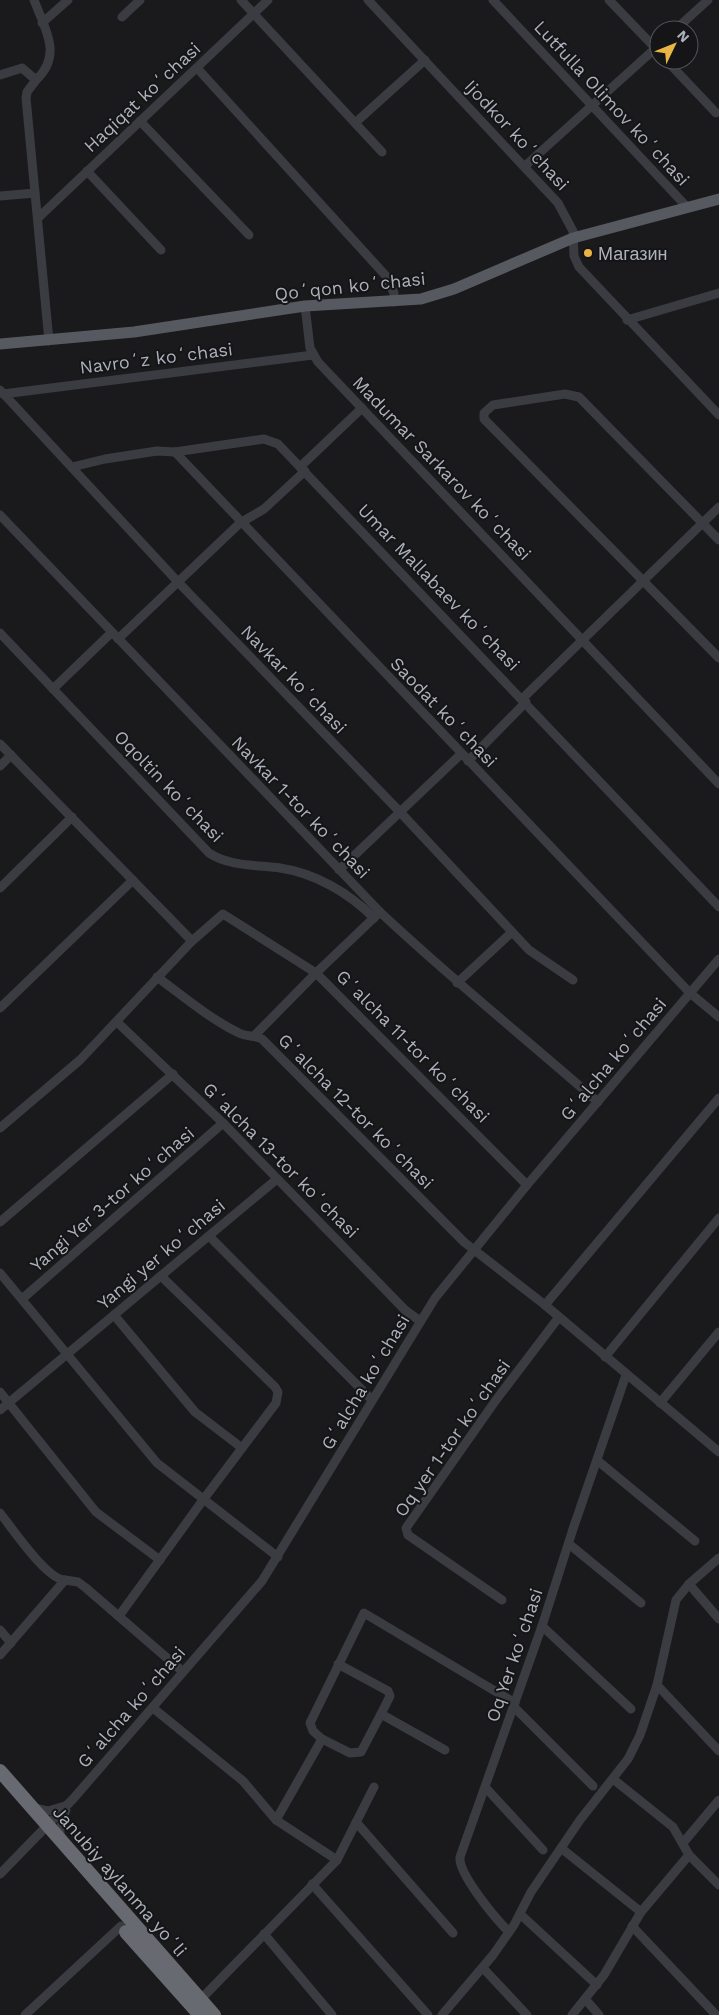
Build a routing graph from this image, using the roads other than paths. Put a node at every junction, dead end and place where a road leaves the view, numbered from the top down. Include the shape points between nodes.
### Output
1 (34, 0) edge
2 (68, 0) edge
3 (140, 0) edge
4 (241, 0) edge
5 (268, 0) edge
6 (368, 0) edge
7 (493, 0) edge
8 (609, 0) edge
9 (708, 0) edge
10 (254, 14) junction
11 (122, 17) dead end
12 (686, 20) edge
13 (42, 22) junction
14 (649, 40) edge
15 (649, 57) edge
16 (425, 60) junction
17 (197, 68) junction
18 (675, 70) edge
19 (0, 75) edge
20 (36, 80) junction
21 (592, 105) junction
22 (716, 113) dead end
23 (140, 121) junction
24 (355, 123) junction
25 (382, 152) dead end
26 (525, 166) junction
27 (87, 171) junction
28 (35, 193) junction
29 (0, 196) edge
30 (719, 199) edge
31 (687, 207) junction
32 (38, 218) junction
33 (249, 235) dead end
34 (573, 238) junction
35 (161, 250) dead end
36 (719, 294) edge
37 (394, 302) junction
38 (305, 306) junction
39 (627, 320) junction
40 (49, 341) junction
41 (0, 344) edge
42 (313, 355) junction
43 (2, 392) edge
44 (719, 401) edge
45 (362, 408) junction
46 (712, 408) junction
47 (719, 415) edge
48 (175, 452) junction
49 (72, 467) junction
50 (302, 469) junction
51 (719, 507) edge
52 (0, 515) edge
53 (240, 523) junction
54 (702, 523) junction
55 (719, 540) edge
56 (643, 579) junction
57 (178, 582) junction
58 (0, 633) edge
59 (115, 636) junction
60 (583, 639) junction
61 (719, 658) edge
62 (53, 689) junction
63 (524, 700) junction
64 (0, 744) edge
65 (461, 754) junction
66 (11, 755) junction
67 (468, 761) junction
68 (0, 766) edge
69 (719, 784) edge
70 (400, 812) junction
71 (72, 817) junction
72 (339, 870) junction
73 (133, 880) junction
74 (0, 888) edge
75 (719, 907) edge
76 (377, 915) junction
77 (512, 932) junction
78 (192, 941) junction
79 (719, 958) edge
80 (316, 972) junction
81 (157, 977) junction
82 (573, 980) dead end
83 (457, 983) junction
84 (690, 993) junction
85 (0, 1008) edge
86 (719, 1017) edge
87 (117, 1022) junction
88 (256, 1035) junction
89 (173, 1074) junction
90 (719, 1098) edge
91 (598, 1102) junction
92 (224, 1123) junction
93 (0, 1128) edge
94 (277, 1179) junction
95 (527, 1185) junction
96 (719, 1218) edge
97 (0, 1222) edge
98 (209, 1236) junction
99 (473, 1250) junction
100 (0, 1273) edge
101 (161, 1276) junction
102 (22, 1299) junction
103 (545, 1305) junction
104 (114, 1315) junction
105 (559, 1317) junction
106 (420, 1321) junction
107 (719, 1332) edge
108 (66, 1355) junction
109 (605, 1357) junction
110 (626, 1375) junction
111 (0, 1392) edge
112 (372, 1400) junction
113 (9, 1403) junction
114 (660, 1403) junction
115 (0, 1410) edge
116 (242, 1448) junction
117 (717, 1448) edge
118 (598, 1461) junction
119 (203, 1500) junction
120 (0, 1513) edge
121 (695, 1541) dead end
122 (569, 1544) junction
123 (278, 1557) junction
124 (719, 1558) edge
125 (160, 1560) junction
126 (65, 1580) junction
127 (689, 1584) junction
128 (502, 1600) dead end
129 (641, 1603) dead end
130 (119, 1616) junction
131 (719, 1619) edge
132 (542, 1626) junction
133 (0, 1630) edge
134 (11, 1643) junction
135 (0, 1655) edge
136 (338, 1664) junction
137 (182, 1671) junction
138 (657, 1685) junction
139 (514, 1705) junction
140 (153, 1708) junction
141 (631, 1709) dead end
142 (381, 1714) junction
143 (322, 1739) junction
144 (445, 1750) dead end
145 (719, 1751) edge
146 (0, 1772) edge
147 (613, 1779) junction
148 (0, 1786) edge
149 (594, 1786) dead end
150 (374, 1787) dead end
151 (486, 1788) junction
152 (719, 1800) edge
153 (68, 1805) junction
154 (30, 1807) junction
155 (276, 1820) junction
156 (356, 1822) junction
157 (44, 1830) junction
158 (60, 1842) junction
159 (683, 1843) junction
160 (561, 1848) junction
161 (543, 1850) dead end
162 (689, 1855) junction
163 (338, 1860) junction
164 (0, 1874) edge
165 (312, 1884) junction
166 (719, 1886) edge
167 (641, 1912) junction
168 (520, 1914) junction
169 (121, 1926) junction
170 (632, 1926) junction
171 (509, 1932) junction
172 (453, 1933) dead end
173 (264, 1934) junction
174 (483, 1968) junction
175 (597, 1984) junction
176 (200, 2000) junction
177 (586, 2000) junction
178 (30, 2013) edge
179 (200, 2015) edge
180 (214, 2015) edge
181 (332, 2015) edge
182 (428, 2015) edge
183 (442, 2015) edge
184 (526, 2015) edge
185 (572, 2015) edge
186 (599, 2015) edge
187 (716, 2015) edge

1 - 13 street
2 - 13 street
3 - 11 street
4 - 10 street
5 - 10 street, Haqiqat koʻchasi
6 - 16 street, Ijodkor koʻchasi
7 - 21 street, Lutfulla Olimov koʻchasi
8 - 14 street
9 - 12 street
10 - 17 street, Haqiqat koʻchasi
10 - 24 street
13 - 20 street via 51,47 51,59
15 - 21 street
16 - 24 street
16 - 26 street, Ijodkor koʻchasi
17 - 23 street, Haqiqat koʻchasi
17 - 37 street via 386,276
18 - 22 street
19 - 20 street via 22,68
20 - 28 street via 26,98
21 - 26 street
21 - 31 street, Lutfulla Olimov koʻchasi
23 - 27 street, Haqiqat koʻchasi
23 - 33 street
24 - 25 street
26 - 34 street, Ijodkor koʻchasi via 558,203 570,224
27 - 32 street, Haqiqat koʻchasi
27 - 35 street
28 - 29 street
28 - 32 street
30 - 31 main road, Qoʻqon koʻchasi
31 - 34 main road, Qoʻqon koʻchasi
32 - 40 street
34 - 37 main road, Qoʻqon koʻchasi via 454,289 421,299
34 - 39 street, Ijodkor koʻchasi via 574,256 579,267
36 - 39 street
37 - 38 main road, Qoʻqon koʻchasi
38 - 40 main road, Qoʻqon koʻchasi via 134,332
38 - 42 street
39 - 46 street, Ijodkor koʻchasi
40 - 41 main road, Qoʻqon koʻchasi
42 - 43 street, Navroʻz koʻchasi
42 - 45 street, Madumar Sarkarov koʻchasi
43 - 49 street, Navkar koʻchasi
44 - 46 street
45 - 50 street
45 - 60 street, Madumar Sarkarov koʻchasi
46 - 47 street, Ijodkor koʻchasi
48 - 49 street, Umar Mallabaev koʻchasi via 157,451
48 - 50 street, Umar Mallabaev koʻchasi via 264,439 278,444
48 - 53 street, Saodat koʻchasi
49 - 57 street, Navkar koʻchasi
50 - 53 street via 264,509
50 - 63 street, Umar Mallabaev koʻchasi
51 - 54 street
52 - 59 street, Navkar 1-tor koʻchasi
53 - 57 street
53 - 65 street, Saodat koʻchasi
54 - 55 street
54 - 56 street
54 - 56 street via 579,397 565,394 493,405 486,409 484,419
56 - 60 street
56 - 61 street
57 - 59 street
57 - 70 street, Navkar koʻchasi
58 - 62 street, Oqoltin koʻchasi
59 - 62 street
59 - 72 street, Navkar 1-tor koʻchasi
60 - 63 street
60 - 69 street, Madumar Sarkarov koʻchasi
62 - 76 street, Oqoltin koʻchasi via 209,853 225,861 282,868 312,877
63 - 67 street
63 - 75 street, Umar Mallabaev koʻchasi
64 - 66 street
65 - 67 street, Saodat koʻchasi
65 - 70 street
66 - 68 street
66 - 71 street
67 - 84 street, Saodat koʻchasi
70 - 72 street
70 - 77 street, Navkar koʻchasi
71 - 73 street
71 - 74 street
72 - 76 street, Navkar 1-tor koʻchasi
73 - 78 street
73 - 85 street
76 - 80 street
76 - 83 street, Navkar 1-tor koʻchasi
77 - 82 street, Navkar koʻchasi via 529,950
77 - 83 street
78 - 80 street via 215,919 227,915
78 - 81 street
79 - 84 street, Gʻalcha koʻchasi
80 - 88 street, Gʻalcha 11-tor koʻchasi
80 - 95 street, Gʻalcha 11-tor koʻchasi
81 - 87 street
81 - 88 street, Gʻalcha 12-tor koʻchasi via 231,1028 245,1036
83 - 91 street, Navkar 1-tor koʻchasi
84 - 86 street, Saodat koʻchasi
84 - 91 street, Gʻalcha koʻchasi
87 - 89 street, Gʻalcha 13-tor koʻchasi
87 - 93 street via 80,1060
88 - 99 street, Gʻalcha 12-tor koʻchasi
89 - 92 street, Gʻalcha 13-tor koʻchasi
89 - 97 street
90 - 103 street
91 - 95 street, Gʻalcha koʻchasi
92 - 94 street, Gʻalcha 13-tor koʻchasi
92 - 102 street, Yangi Yer 3-tor koʻchasi
94 - 98 street, Yangi yer koʻchasi
94 - 106 street, Gʻalcha 13-tor koʻchasi via 405,1310
95 - 99 street, Gʻalcha koʻchasi
96 - 109 street
98 - 101 street, Yangi yer koʻchasi
98 - 112 street
99 - 103 street
99 - 106 street, Gʻalcha koʻchasi
100 - 102 street
101 - 104 street, Yangi yer koʻchasi
101 - 116 street via 278,1392 276,1403
102 - 108 street
103 - 105 street
104 - 108 street, Yangi yer koʻchasi
104 - 116 street via 195,1412
105 - 109 street
105 - 128 street, Oq yer 1-tor koʻchasi via 406,1528 408,1535
106 - 112 street, Gʻalcha koʻchasi
107 - 114 street
108 - 113 street, Yangi yer koʻchasi
108 - 119 street via 157,1463
109 - 110 street
110 - 114 street
110 - 118 street, Oq Yer koʻchasi
111 - 113 street
112 - 123 street, Gʻalcha koʻchasi
113 - 115 street, Yangi yer koʻchasi
113 - 125 street via 96,1512
114 - 117 street
116 - 119 street
118 - 121 street
118 - 122 street, Oq Yer koʻchasi
119 - 123 street
119 - 125 street
120 - 126 street via 45,1568 56,1578
122 - 129 street
122 - 132 street, Oq Yer koʻchasi
123 - 137 street, Gʻalcha koʻchasi via 262,1581
124 - 127 street
125 - 130 street
126 - 130 street via 78,1582
126 - 134 street
127 - 131 street
127 - 138 street via 676,1600
130 - 137 street
132 - 139 street, Oq Yer koʻchasi
132 - 141 street
133 - 134 street
134 - 135 street
136 - 139 street via 361,1616 365,1614
136 - 142 street via 388,1691 390,1696
136 - 143 street via 310,1723 312,1731
137 - 140 street, Gʻalcha koʻchasi
138 - 145 street
138 - 147 street via 634,1749
139 - 149 street
139 - 151 street, Oq Yer koʻchasi
140 - 153 street, Gʻalcha koʻchasi
140 - 155 street via 243,1781
142 - 143 street via 361,1752 350,1753
142 - 144 street
143 - 155 street
146 - 154 highway, Janubiy aylanma yoʻli
147 - 159 street via 673,1827
147 - 160 street
148 - 157 highway, Janubiy aylanma yoʻli
150 - 156 street
151 - 161 street
151 - 171 street, Oq Yer koʻchasi via 459,1862 491,1912
152 - 159 street
153 - 154 street via 48,1811
153 - 157 street, Gʻalcha koʻchasi
153 - 158 street via 60,1826
154 - 157 highway, Janubiy aylanma yoʻli
155 - 163 street
156 - 163 street
156 - 172 street
157 - 158 highway, Janubiy aylanma yoʻli
157 - 164 street, Gʻalcha koʻchasi
157 - 169 highway, Janubiy aylanma yoʻli
158 - 176 highway, Janubiy aylanma yoʻli
159 - 162 street
160 - 167 street
160 - 168 street via 530,1892
162 - 166 street
162 - 167 street
163 - 165 street
165 - 173 street
165 - 182 street
167 - 170 street
168 - 171 street
168 - 175 street
169 - 178 street
169 - 179 highway, Janubiy aylanma yoʻli
170 - 175 street
170 - 187 street
171 - 174 street
173 - 176 street
173 - 181 street
174 - 183 street
174 - 184 street
175 - 177 street
176 - 180 highway, Janubiy aylanma yoʻli
177 - 185 street
177 - 186 street

